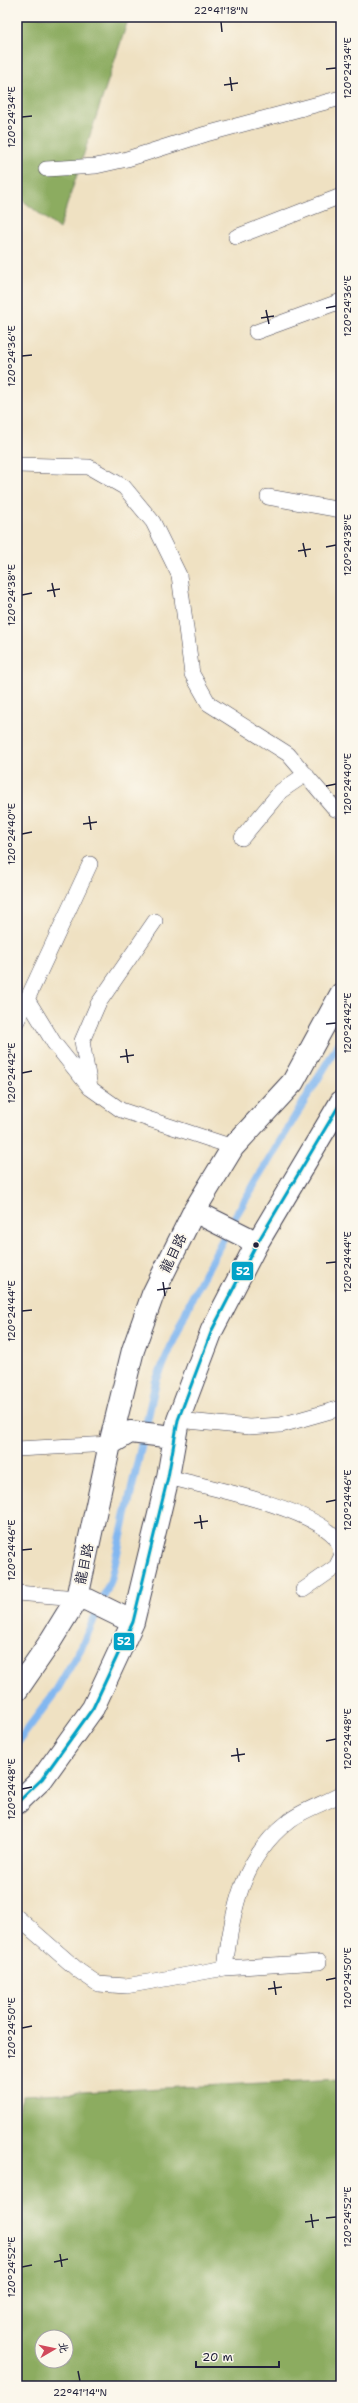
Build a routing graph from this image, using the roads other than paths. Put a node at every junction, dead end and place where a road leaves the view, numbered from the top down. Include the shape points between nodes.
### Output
1 (341, 98) edge
2 (46, 169) dead end
3 (341, 196) edge
4 (236, 237) dead end
5 (341, 301) edge
6 (256, 332) dead end
7 (17, 465) edge
8 (268, 497) dead end
9 (341, 510) edge
10 (306, 774) junction
11 (341, 810) edge
12 (242, 838) dead end
13 (90, 864) dead end
14 (155, 921) dead end
15 (341, 994) edge
16 (27, 999) junction
17 (17, 1020) edge
18 (90, 1088) junction
19 (338, 1113) edge
20 (233, 1147) junction
21 (200, 1213) junction
22 (251, 1241) junction
23 (341, 1408) edge
24 (172, 1431) junction
25 (110, 1444) junction
26 (17, 1449) edge
27 (168, 1476) junction
28 (341, 1553) edge
29 (341, 1557) edge
30 (303, 1590) dead end
31 (17, 1593) edge
32 (83, 1599) junction
33 (126, 1619) junction
34 (17, 1690) edge
35 (341, 1794) edge
36 (17, 1803) edge
37 (17, 1917) edge
38 (319, 1962) dead end
39 (225, 1968) junction

1 - 2 lane via 206,134 127,160 96,166
3 - 4 lane
5 - 6 lane
7 - 10 lane via 89,467 124,487 153,522 179,575 192,674 209,704 288,754
8 - 9 lane
10 - 11 lane via 335,809
10 - 12 lane via 281,791
13 - 16 lane
14 - 18 lane via 98,1004 82,1041
15 - 20 street, 龍目路 via 293,1082
16 - 17 lane
16 - 18 lane via 54,1043
18 - 20 lane via 121,1110
19 - 22 street
20 - 21 street, 龍目路
21 - 22 street
21 - 25 street, 龍目路 via 150,1301 133,1350
22 - 24 street
23 - 24 lane via 281,1425
24 - 25 street via 130,1432
24 - 27 street
25 - 26 lane
25 - 32 street, 龍目路
27 - 28 lane via 310,1518 335,1537
27 - 33 street
29 - 30 lane via 336,1567
31 - 32 lane, 龍目路
32 - 33 street
32 - 34 street, 龍目路
33 - 36 street via 93,1708 42,1779
35 - 39 lane via 290,1820 257,1854 244,1878 230,1930
37 - 39 lane via 79,1971 98,1984 126,1986
38 - 39 lane

